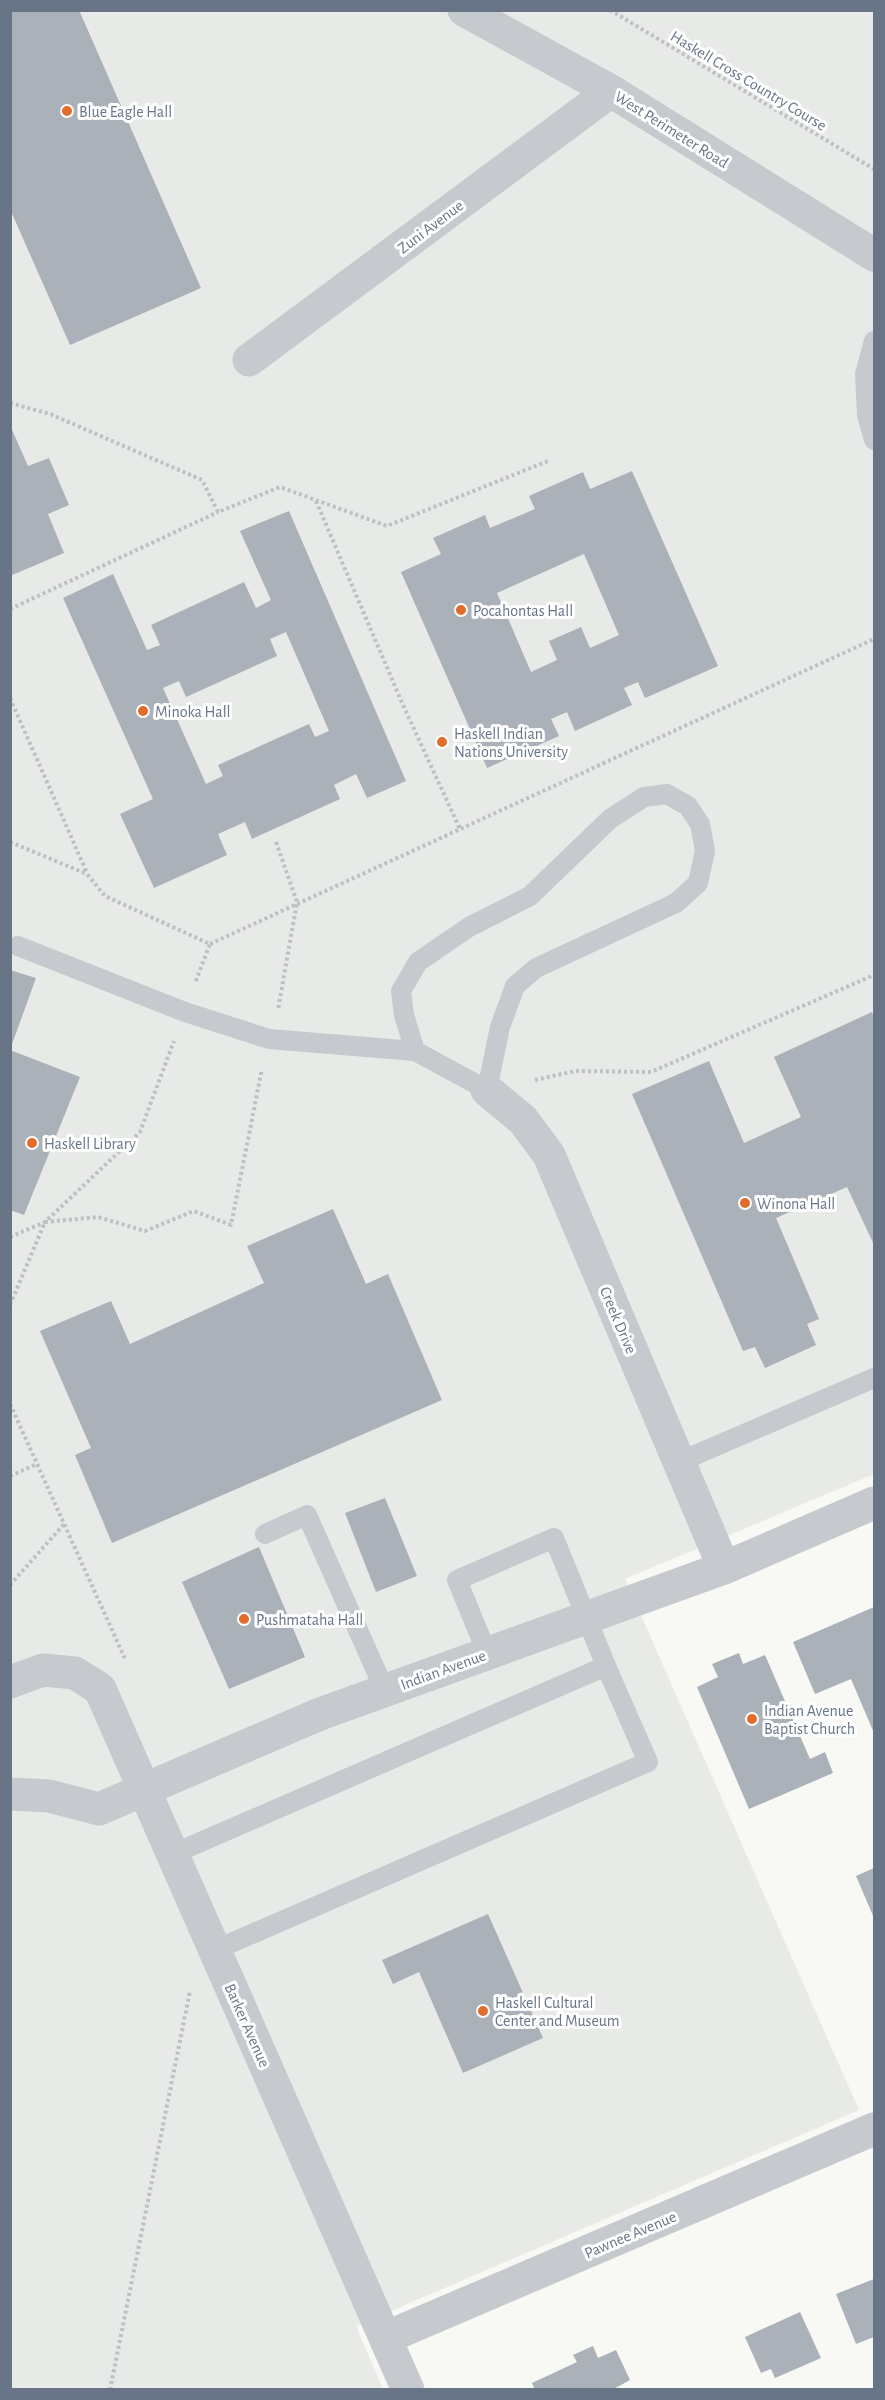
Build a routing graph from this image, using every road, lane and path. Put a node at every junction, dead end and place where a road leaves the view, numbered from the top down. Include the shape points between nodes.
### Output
1 (610, 10) edge
2 (479, 14) edge
3 (611, 91) junction
4 (874, 170) edge
5 (874, 255) edge
6 (874, 341) edge
7 (249, 360) dead end
8 (10, 403) edge
9 (874, 440) edge
10 (548, 461) dead end
11 (315, 500) junction
12 (218, 512) junction
13 (10, 609) edge
14 (874, 639) edge
15 (10, 698) edge
16 (460, 829) junction
17 (10, 842) edge
18 (276, 842) dead end
19 (87, 874) junction
20 (297, 902) junction
21 (210, 944) junction
22 (18, 946) dead end
23 (874, 975) edge
24 (185, 1012) junction
25 (269, 1039) junction
26 (415, 1051) junction
27 (487, 1090) junction
28 (45, 1222) junction
29 (10, 1237) edge
30 (10, 1305) edge
31 (874, 1378) edge
32 (10, 1404) edge
33 (679, 1462) junction
34 (38, 1464) junction
35 (10, 1476) edge
36 (874, 1503) edge
37 (65, 1523) junction
38 (265, 1534) dead end
39 (724, 1568) junction
40 (10, 1585) edge
41 (585, 1618) junction
42 (487, 1653) junction
43 (128, 1664) dead end
44 (606, 1666) junction
45 (10, 1682) edge
46 (385, 1691) junction
47 (145, 1790) junction
48 (10, 1794) edge
49 (173, 1854) junction
50 (215, 1950) junction
51 (190, 1992) dead end
52 (874, 2129) edge
53 (386, 2338) junction
54 (110, 2389) edge
55 (408, 2390) edge

1 - 4 path, Haskell Cross Country Course
2 - 3 street, West Perimeter Road
3 - 5 street, West Perimeter Road
3 - 7 street, Zuni Avenue
6 - 9 lane via 865,374 867,415
8 - 12 path via 50,414 202,480
10 - 11 path via 387,526
11 - 12 path via 280,487
11 - 16 path
12 - 13 path
14 - 16 path
15 - 19 path
16 - 20 path
17 - 19 path
18 - 20 path
19 - 21 path via 105,896
20 - 21 path
20 - 25 path via 280,1006
21 - 24 path
22 - 24 lane
23 - 27 path via 651,1072 575,1071
24 - 25 lane
24 - 28 path via 140,1132
25 - 26 lane
25 - 28 path via 231,1225 194,1211 145,1231 98,1217
26 - 27 lane
26 - 27 lane via 401,992 418,962 469,927 530,896 610,819 644,797 667,794 688,806 700,824 705,851 698,883 676,903 536,968 515,986 500,1027
27 - 33 street, Creek Drive via 523,1120 549,1155
28 - 29 path
28 - 30 path
31 - 33 lane
32 - 34 path
33 - 39 street, Creek Drive
34 - 35 path
34 - 37 path
36 - 39 street, Indian Avenue
37 - 40 path
37 - 43 path
38 - 46 lane via 307,1515
39 - 41 street, Indian Avenue
41 - 42 street, Indian Avenue
41 - 42 lane via 554,1538 457,1580
41 - 44 lane
42 - 46 street, Indian Avenue
44 - 49 lane
44 - 50 lane via 648,1762
45 - 47 street, Barker Avenue via 43,1670 75,1673 100,1689
46 - 47 street, Indian Avenue via 320,1714
47 - 48 street, Indian Avenue via 99,1809 49,1796
47 - 49 street, Barker Avenue
49 - 50 street, Barker Avenue
50 - 53 street, Barker Avenue
51 - 54 path
52 - 53 street, Pawnee Avenue
53 - 55 street, Barker Avenue

